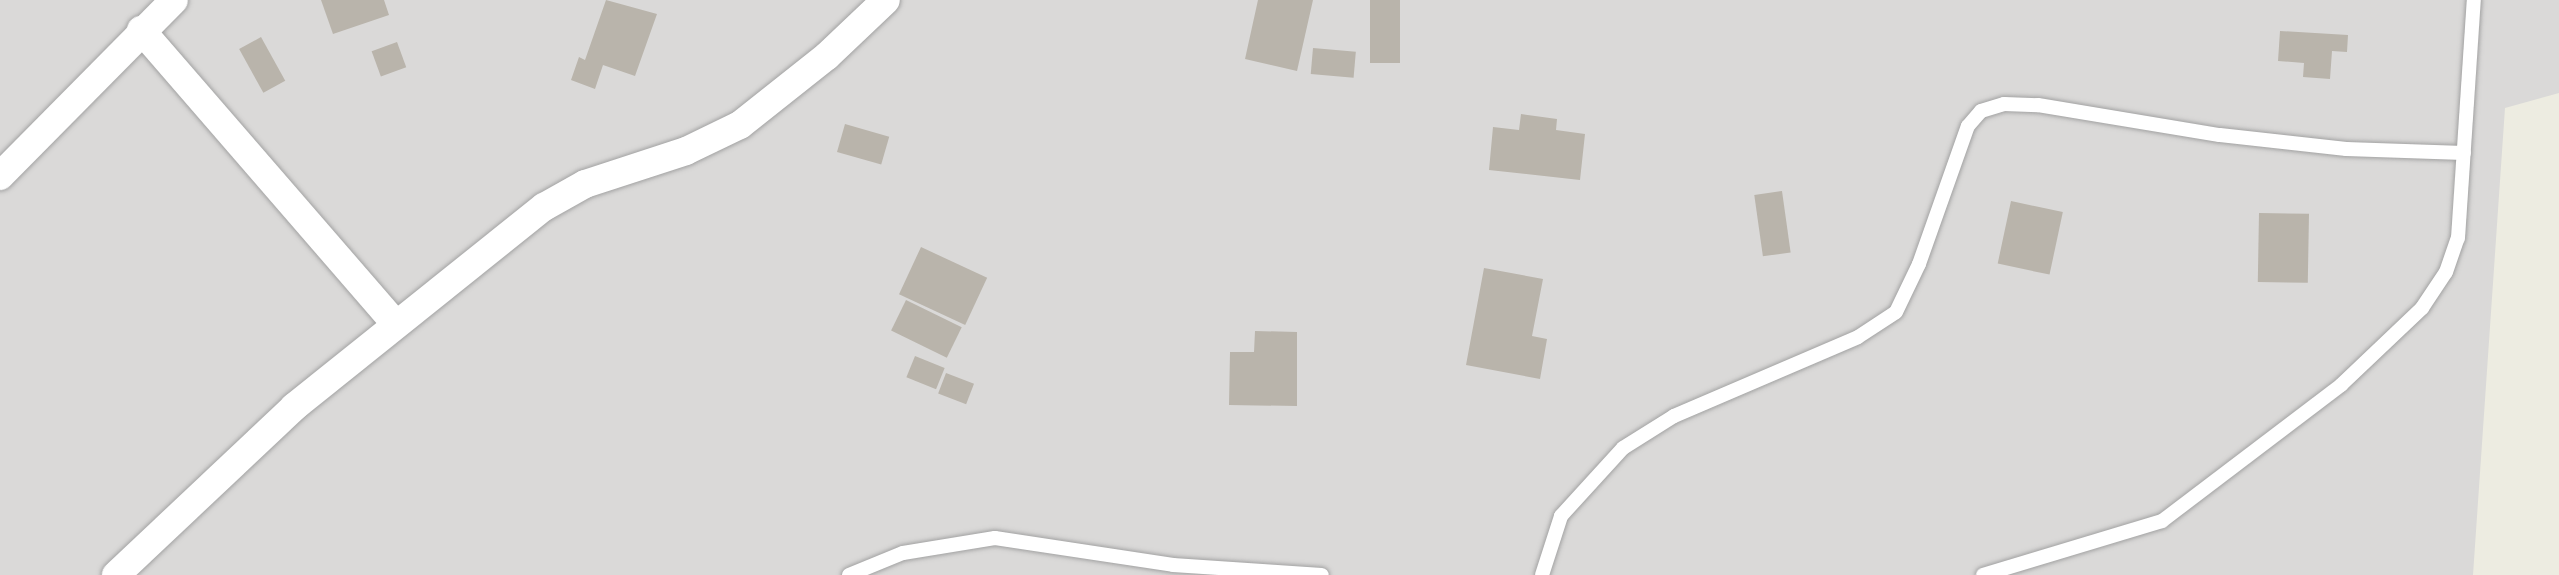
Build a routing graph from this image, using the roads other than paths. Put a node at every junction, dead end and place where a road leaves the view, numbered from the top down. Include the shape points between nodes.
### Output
1 (174, 0) edge
2 (886, 0) edge
3 (2474, 0) edge
4 (141, 30) junction
5 (2464, 153) junction
6 (0, 176) edge
7 (396, 324) junction
8 (116, 575) edge
9 (849, 575) edge
10 (1322, 575) edge
11 (1542, 575) edge
12 (1983, 575) edge

1 - 4 street
2 - 7 street via 827,56 740,125 686,151 585,184 544,207
3 - 5 lane
4 - 6 street
4 - 7 street
5 - 11 lane via 2346,149 2220,135 2038,105 2004,104 1982,111 1968,126 1919,264 1896,312 1858,337 1674,416 1623,448 1561,516
5 - 12 lane via 2458,238 2446,272 2422,308 2340,385 2245,463 2162,521
7 - 8 street via 294,407
9 - 10 lane via 903,553 995,538 1173,565

